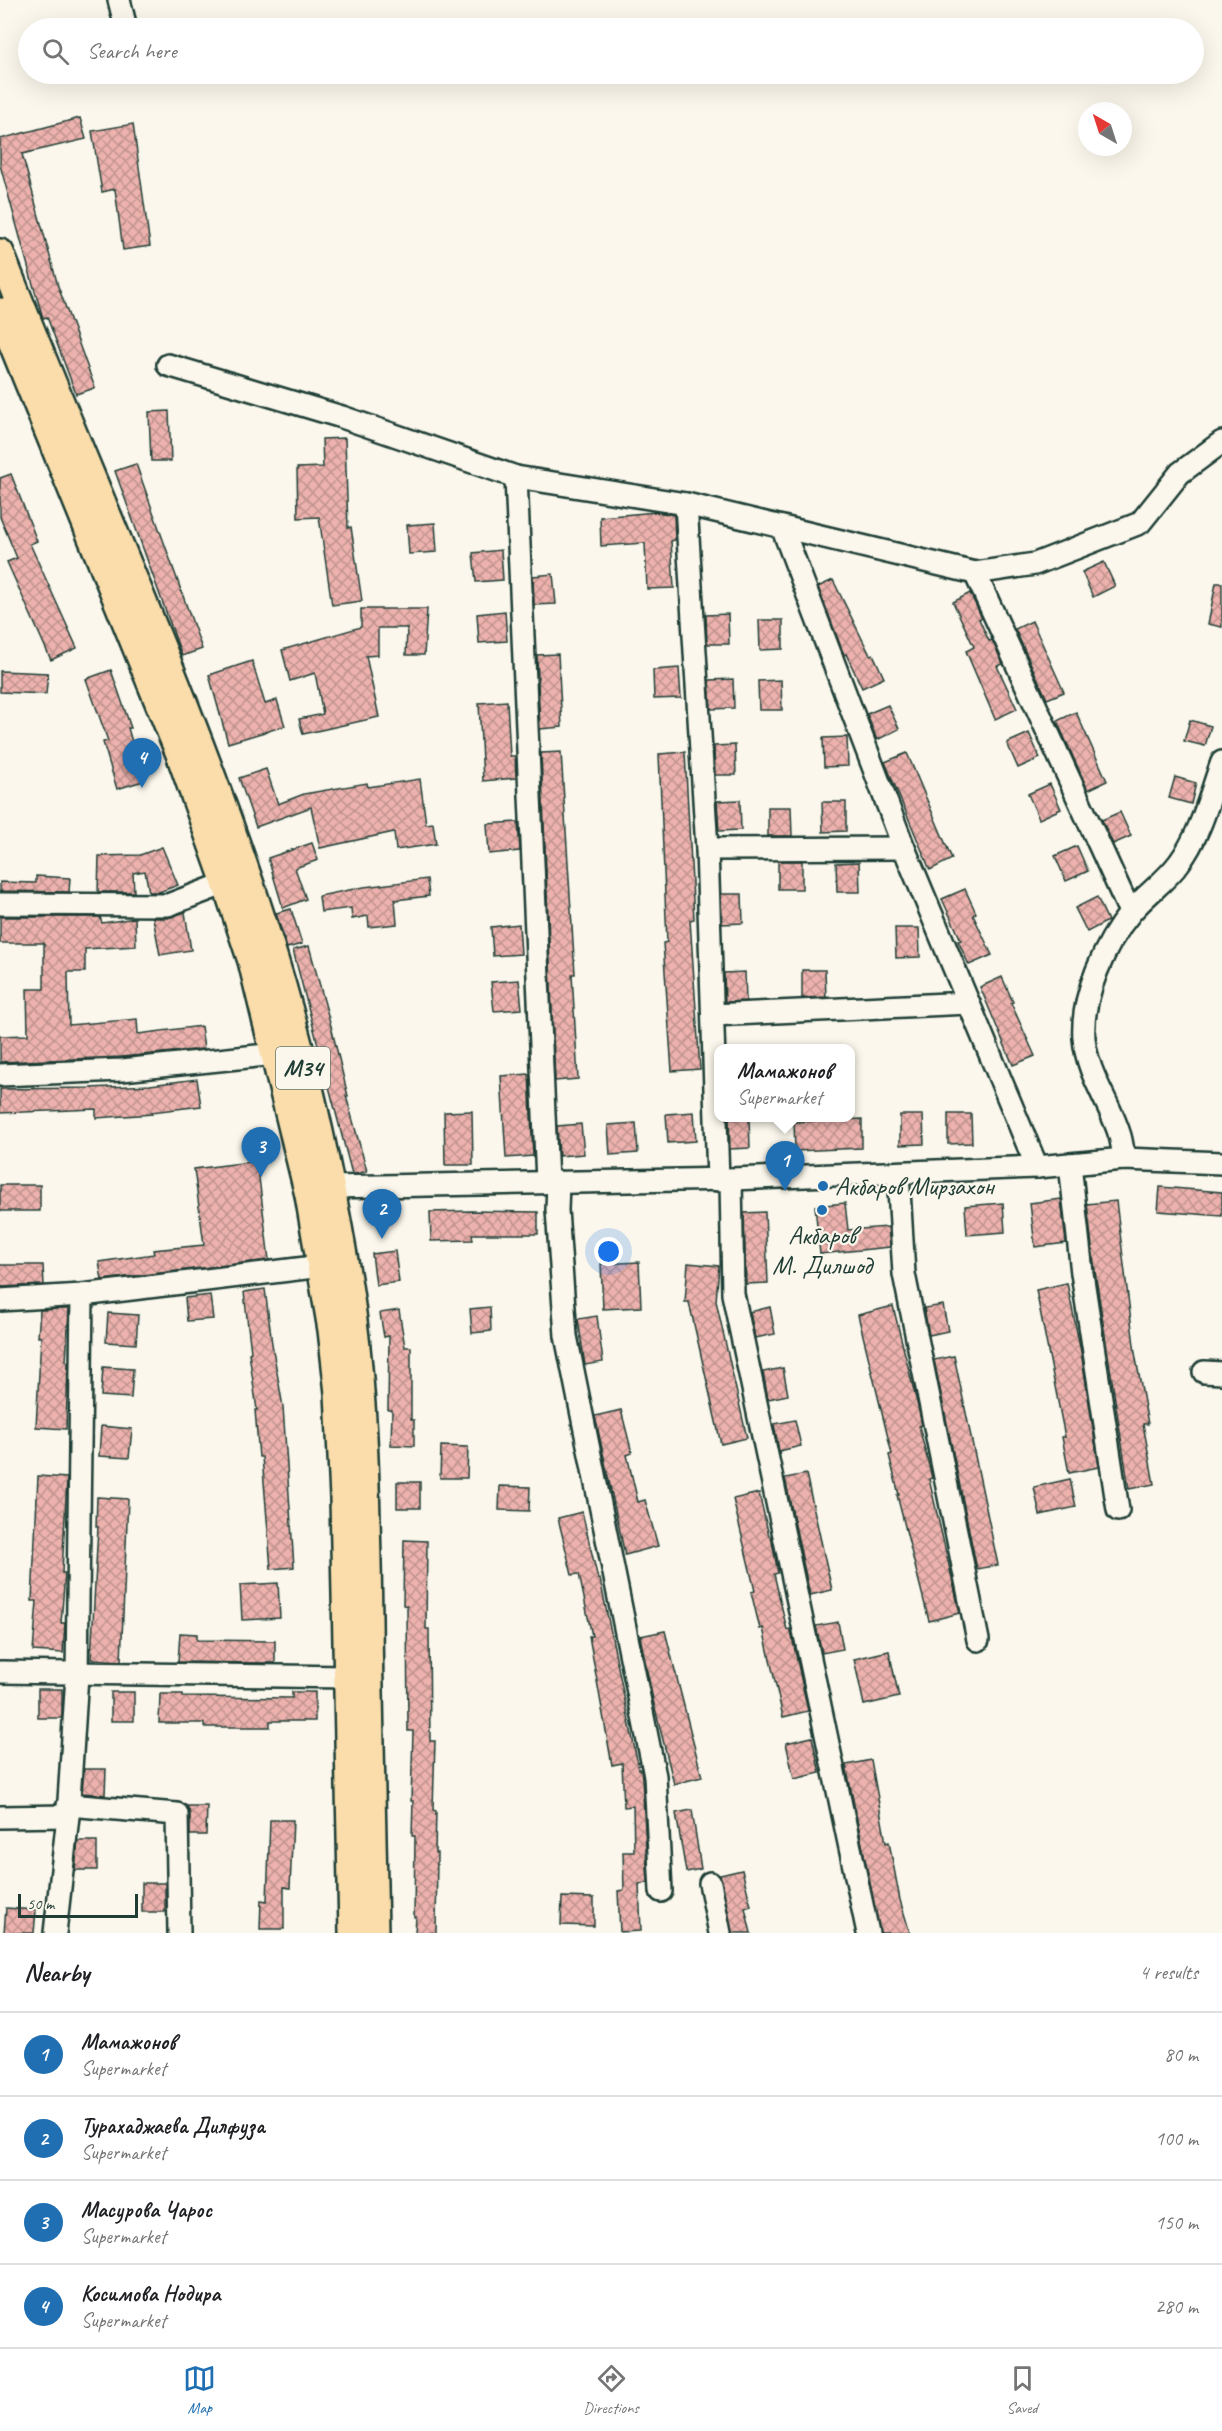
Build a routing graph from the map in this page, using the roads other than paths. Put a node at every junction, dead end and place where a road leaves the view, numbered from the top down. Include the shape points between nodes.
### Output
1 (119, 0) edge
2 (124, 18) edge
3 (0, 253) edge
4 (0, 312) edge
5 (168, 365) dead end
6 (1222, 442) edge
7 (516, 477) junction
8 (686, 504) junction
9 (98, 522) junction
10 (782, 527) junction
11 (975, 573) junction
12 (190, 751) junction
13 (1222, 762) edge
14 (904, 848) junction
15 (707, 849) junction
16 (226, 883) junction
17 (0, 904) edge
18 (1130, 912) junction
19 (969, 1003) junction
20 (713, 1015) junction
21 (715, 1044) edge
22 (276, 1054) junction
23 (0, 1075) edge
24 (720, 1122) edge
25 (1124, 1158) junction
26 (1222, 1163) edge
27 (1070, 1164) junction
28 (1037, 1167) junction
29 (898, 1173) junction
30 (724, 1180) junction
31 (552, 1182) junction
32 (331, 1187) junction
33 (322, 1266) junction
34 (82, 1295) junction
35 (0, 1300) edge
36 (1118, 1510) dead end
37 (978, 1640) dead end
38 (0, 1672) edge
39 (77, 1675) junction
40 (347, 1677) junction
41 (68, 1811) junction
42 (0, 1817) edge
43 (710, 1882) dead end
44 (661, 1891) dead end
45 (55, 1933) edge
46 (178, 1933) edge
47 (353, 1933) edge
48 (374, 1933) edge
49 (720, 1933) edge
50 (868, 1933) edge

1 - 2 street
3 - 9 main road, M34
4 - 9 main road, M34
5 - 7 street via 342,417
6 - 11 street via 1180,473 1140,523 1035,564
7 - 8 street
7 - 31 street
8 - 10 street
8 - 15 street
9 - 12 main road, M34
10 - 11 street
10 - 14 street
11 - 18 street
12 - 16 main road, M34
12 - 32 main road, M34 via 270,947
13 - 18 street via 1199,826 1179,863
14 - 15 street
14 - 19 street
15 - 20 street
16 - 17 street via 168,905
16 - 22 main road, M34 via 252,961
18 - 25 street via 1107,950 1084,1015 1087,1059 1120,1135
19 - 20 street
19 - 28 street
20 - 21 street
22 - 23 street via 122,1070
22 - 33 main road, M34
24 - 30 street
25 - 26 street
25 - 27 street
27 - 28 street
27 - 36 street via 1082,1273
28 - 29 street
29 - 30 street
29 - 37 street via 904,1275
30 - 31 street
30 - 50 street via 733,1294
31 - 32 street
31 - 44 street via 566,1336 655,1776
32 - 48 main road, M34 via 345,1264 361,1398
33 - 34 street
33 - 40 main road, M34 via 339,1393
34 - 35 street
34 - 39 street
38 - 39 street
39 - 40 street
39 - 41 street
40 - 47 main road, M34
41 - 42 street
41 - 45 street
41 - 46 street via 177,1814
43 - 49 street

